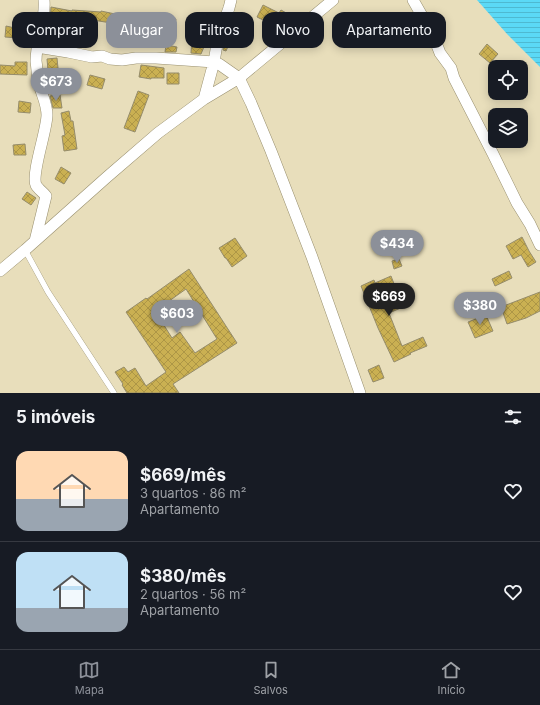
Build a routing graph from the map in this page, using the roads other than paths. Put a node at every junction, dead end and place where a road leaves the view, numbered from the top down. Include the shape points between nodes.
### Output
1 (44, 0) edge
2 (231, 0) edge
3 (332, 0) edge
4 (413, 0) edge
5 (44, 12) edge
6 (37, 48) edge
7 (43, 48) edge
8 (214, 62) junction
9 (238, 78) junction
10 (204, 99) junction
11 (35, 241) junction
12 (540, 245) edge
13 (25, 250) junction
14 (0, 271) edge
15 (114, 393) edge
16 (360, 393) edge

1 - 5 street
2 - 8 street via 218,38
3 - 9 street
4 - 12 street via 440,53 451,68
6 - 11 street via 38,80 47,116 35,179 46,196
7 - 8 street via 122,60 156,58
8 - 9 street
8 - 10 street
9 - 10 street
9 - 16 street via 271,151
10 - 11 street via 158,133
11 - 13 street
13 - 14 street
13 - 15 lane via 48,292

